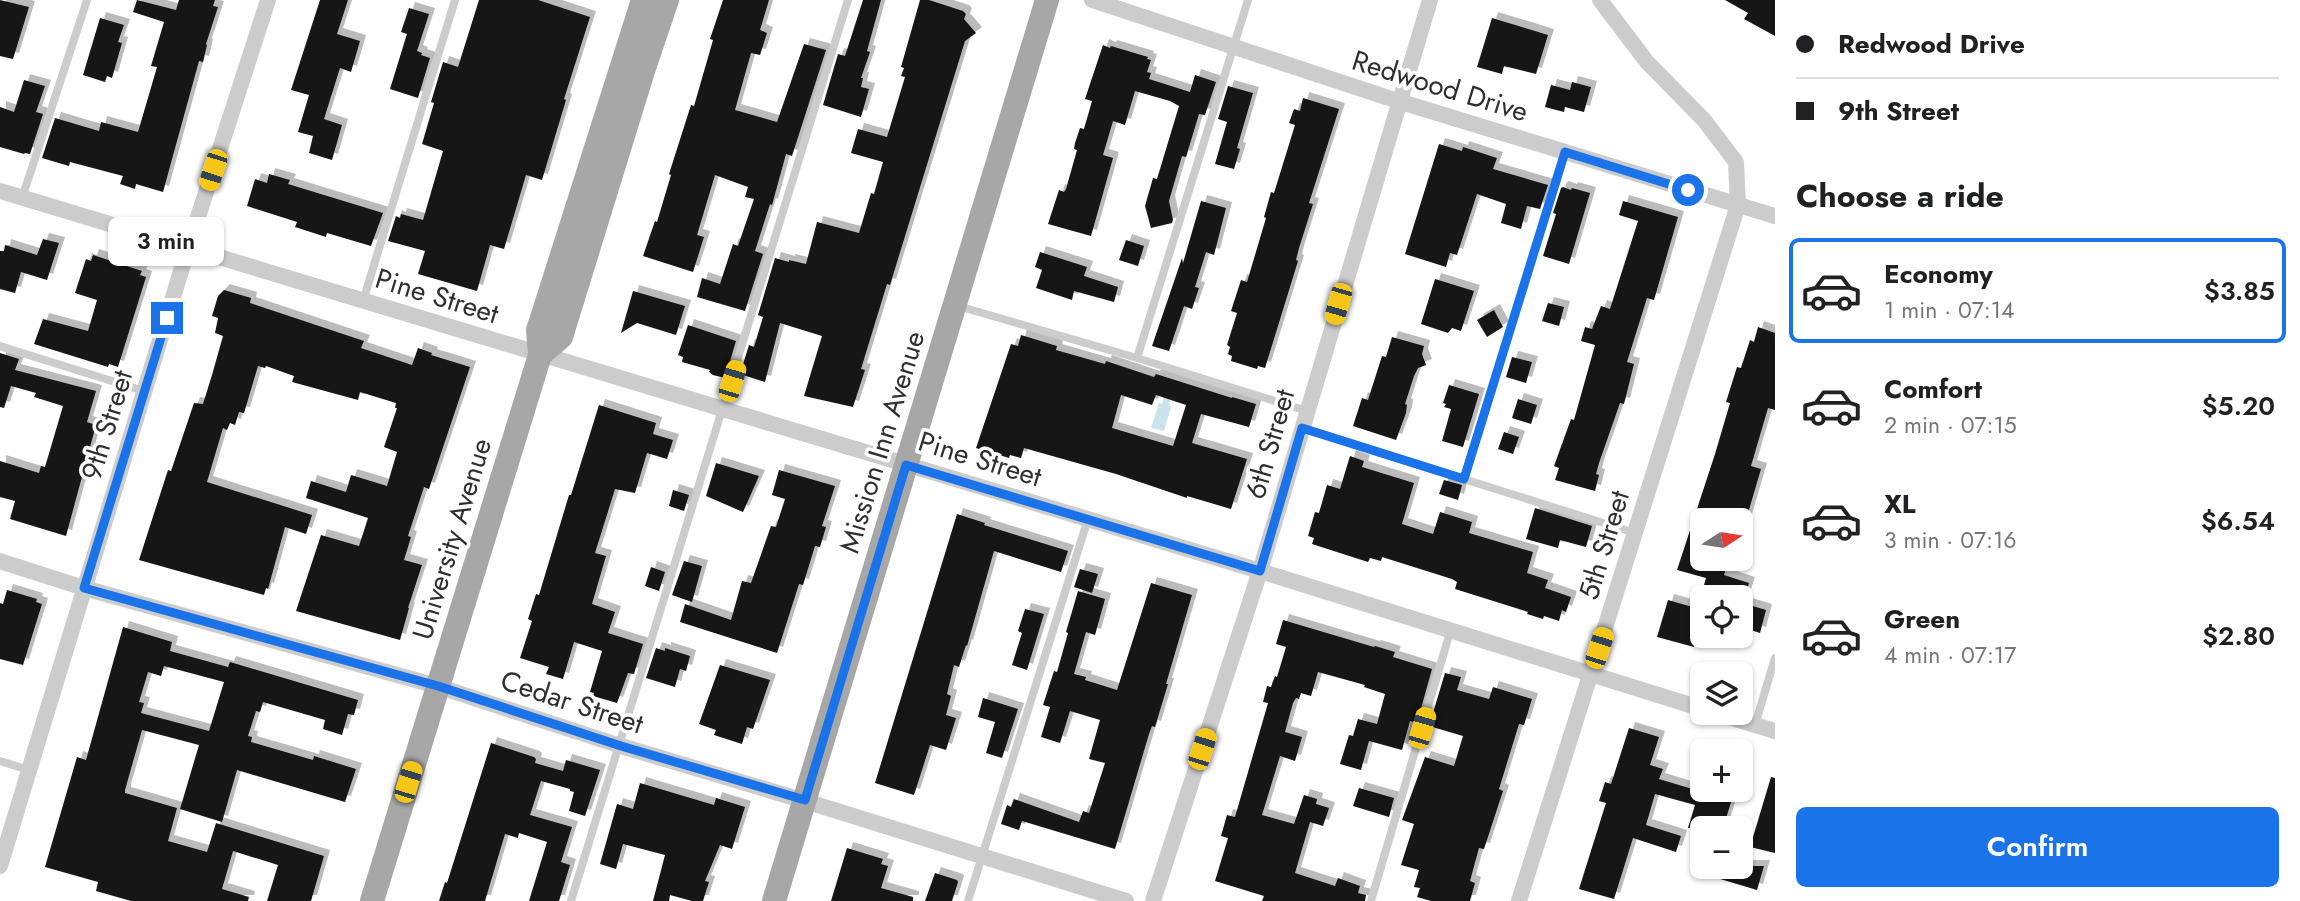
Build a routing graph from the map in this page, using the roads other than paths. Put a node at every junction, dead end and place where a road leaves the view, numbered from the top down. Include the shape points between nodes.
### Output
1 (87, 0) edge
2 (268, 0) edge
3 (455, 0) edge
4 (634, 0) edge
5 (643, 0) edge
6 (667, 0) edge
7 (848, 0) edge
8 (1047, 0) edge
9 (1092, 0) edge
10 (1248, 0) edge
11 (1430, 0) edge
12 (1600, 0) edge
13 (1234, 47) junction
14 (622, 61) junction
15 (1398, 101) junction
16 (1565, 152) junction
17 (0, 191) edge
18 (22, 198) junction
19 (1738, 205) junction
20 (1775, 216) edge
21 (188, 248) junction
22 (363, 301) junction
23 (955, 306) junction
24 (0, 346) edge
25 (540, 355) junction
26 (1137, 358) junction
27 (145, 391) junction
28 (723, 410) junction
29 (1307, 411) junction
30 (1302, 428) junction
31 (906, 465) junction
32 (1464, 479) junction
33 (1088, 519) junction
34 (1635, 533) junction
35 (0, 561) edge
36 (1260, 571) junction
37 (84, 588) junction
38 (1450, 632) junction
39 (1775, 657) edge
40 (1590, 676) junction
41 (438, 686) junction
42 (1690, 705) edge
43 (1755, 725) joint
44 (1775, 731) edge
45 (621, 746) junction
46 (0, 761) edge
47 (29, 770) junction
48 (805, 800) junction
49 (982, 856) junction
50 (0, 866) edge
51 (372, 901) edge
52 (571, 901) edge
53 (774, 901) edge
54 (968, 901) edge
55 (1126, 901) edge
56 (1153, 901) edge
57 (1371, 901) edge
58 (1519, 901) edge

1 - 18 lane
2 - 21 street, 9th Street
3 - 22 lane
4 - 14 street, University Avenue
5 - 14 main road, University Avenue
6 - 25 main road, University Avenue via 561,337
7 - 28 lane
8 - 23 main road, Mission Inn Avenue
9 - 13 street, Redwood Drive
10 - 13 lane
11 - 15 street, 6th Street
12 - 19 street via 1647,62 1704,120 1736,162
13 - 15 street, Redwood Drive
13 - 26 lane
14 - 25 main road, University Avenue via 538,330
15 - 16 street, Redwood Drive
15 - 29 street, 6th Street
16 - 19 street, Redwood Drive
16 - 32 lane
17 - 18 street, Pine Street
18 - 21 street, Pine Street
19 - 20 street, Redwood Drive
19 - 34 street, 5th Street
21 - 22 street, Pine Street
21 - 27 street, 9th Street
22 - 25 street, Pine Street
23 - 26 lane
23 - 31 main road, Mission Inn Avenue
24 - 27 lane
25 - 28 street, Pine Street
25 - 41 main road, University Avenue
26 - 29 lane
27 - 37 street, 9th Street
28 - 31 street, Pine Street
28 - 45 lane
29 - 30 street, 6th Street
30 - 32 lane
30 - 36 street, 6th Street
31 - 33 street, Pine Street
31 - 48 main road, Mission Inn Avenue
32 - 34 lane
33 - 36 street, Pine Street
33 - 49 lane
34 - 40 street, 5th Street
35 - 37 street, Cedar Street
36 - 38 street, Pine Street
36 - 56 street, 6th Street
37 - 41 street, Cedar Street
37 - 47 street, 9th Street
38 - 40 street, Pine Street
38 - 57 lane
39 - 43 lane
40 - 42 street, Pine Street
40 - 58 street, 5th Street
41 - 45 street, Cedar Street
41 - 51 main road, University Avenue
43 - 44 street
45 - 48 street, Cedar Street
45 - 52 lane
46 - 47 lane
47 - 50 street, 9th Street
48 - 49 street, Cedar Street
48 - 53 main road, Mission Inn Avenue
49 - 54 lane
49 - 55 street, Cedar Street

